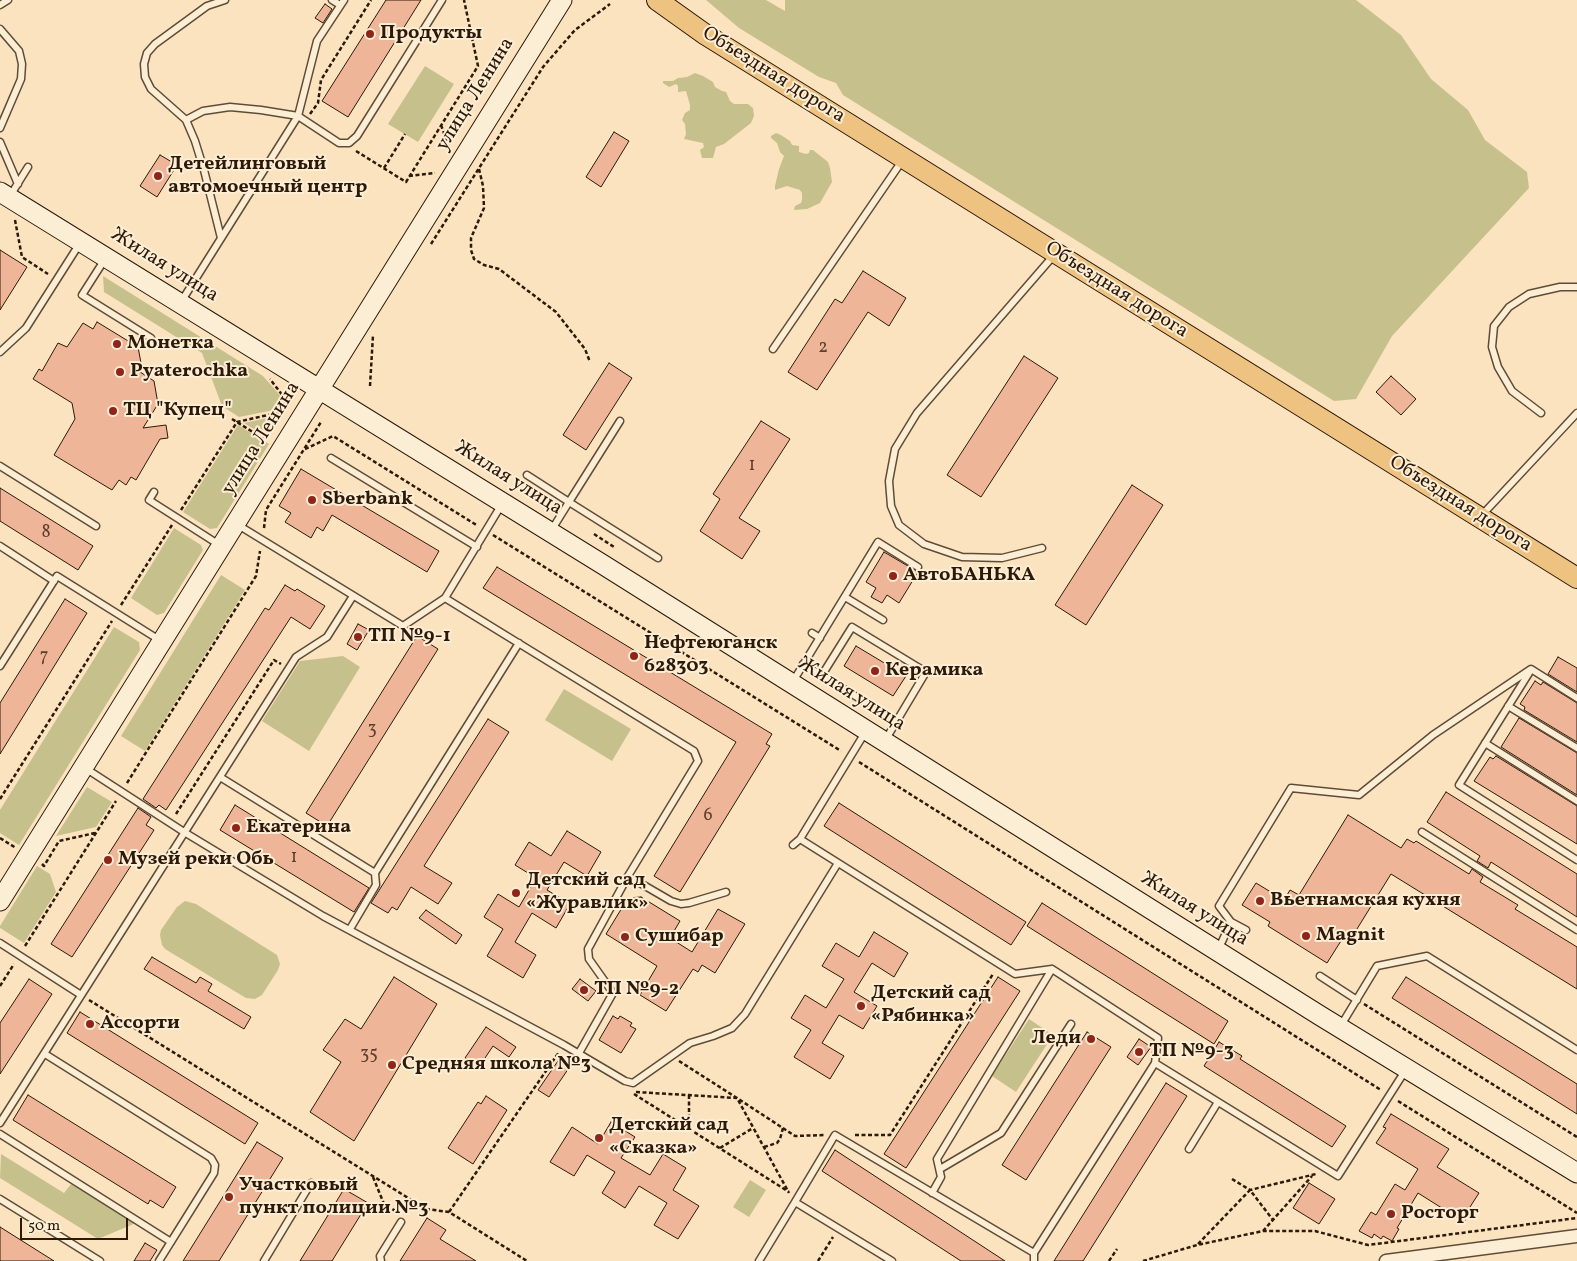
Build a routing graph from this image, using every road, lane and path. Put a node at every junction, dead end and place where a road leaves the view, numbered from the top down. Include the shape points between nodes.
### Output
1 (8, 0) edge
2 (225, 0) edge
3 (332, 0) edge
4 (371, 0) edge
5 (442, 0) edge
6 (464, 0) edge
7 (562, 0) edge
8 (657, 0) edge
9 (342, 3) edge
10 (610, 4) dead end
11 (0, 5) edge
12 (0, 28) edge
13 (298, 116) junction
14 (186, 120) junction
15 (306, 121) junction
16 (441, 125) junction
17 (0, 128) edge
18 (405, 134) dead end
19 (0, 142) edge
20 (343, 143) junction
21 (450, 150) dead end
22 (904, 158) junction
23 (440, 166) dead end
24 (28, 167) dead end
25 (384, 168) junction
26 (479, 169) junction
27 (410, 176) junction
28 (9, 191) edge
29 (14, 218) dead end
30 (221, 238) junction
31 (81, 242) junction
32 (431, 244) dead end
33 (1056, 253) junction
34 (106, 257) junction
35 (57, 280) junction
36 (1577, 287) edge
37 (181, 303) junction
38 (378, 328) dead end
39 (151, 338) dead end
40 (773, 349) dead end
41 (0, 352) edge
42 (590, 362) dead end
43 (370, 386) dead end
44 (320, 389) junction
45 (286, 400) dead end
46 (281, 412) junction
47 (1541, 413) dead end
48 (1577, 414) edge
49 (232, 419) dead end
50 (620, 421) dead end
51 (236, 422) junction
52 (321, 422) dead end
53 (305, 448) junction
54 (331, 458) dead end
55 (0, 466) edge
56 (526, 475) dead end
57 (154, 492) dead end
58 (569, 502) junction
59 (503, 503) junction
60 (177, 517) junction
61 (1479, 518) junction
62 (236, 524) junction
63 (96, 526) dead end
64 (486, 531) junction
65 (550, 532) junction
66 (594, 534) dead end
67 (262, 540) junction
68 (0, 546) edge
69 (222, 546) junction
70 (477, 547) junction
71 (614, 547) dead end
72 (1042, 548) dead end
73 (658, 558) dead end
74 (918, 567) dead end
75 (1577, 578) edge
76 (54, 581) junction
77 (353, 596) junction
78 (845, 597) junction
79 (446, 598) junction
80 (116, 613) junction
81 (883, 620) dead end
82 (812, 633) dead end
83 (820, 638) junction
84 (162, 642) junction
85 (518, 643) junction
86 (804, 664) junction
87 (0, 666) edge
88 (288, 669) junction
89 (1531, 670) junction
90 (822, 675) junction
91 (791, 684) junction
92 (1577, 698) edge
93 (1508, 706) junction
94 (896, 721) junction
95 (866, 731) junction
96 (884, 742) junction
97 (1485, 743) junction
98 (1577, 748) edge
99 (851, 757) junction
100 (84, 767) junction
101 (220, 777) junction
102 (122, 791) junction
103 (0, 799) edge
104 (1577, 801) edge
105 (170, 823) junction
106 (184, 832) junction
107 (1422, 832) dead end
108 (800, 839) junction
109 (794, 845) dead end
110 (1577, 860) edge
111 (838, 863) junction
112 (375, 873) junction
113 (628, 876) junction
114 (2, 892) edge
115 (726, 892) dead end
116 (1231, 922) junction
117 (350, 929) junction
118 (1246, 930) dead end
119 (1577, 930) edge
120 (0, 943) edge
121 (1218, 952) junction
122 (19, 955) junction
123 (1052, 969) junction
124 (993, 974) dead end
125 (1320, 976) dead end
126 (0, 986) edge
127 (81, 996) junction
128 (1357, 1000) junction
129 (1072, 1024) dead end
130 (1340, 1028) junction
131 (564, 1045) junction
132 (1577, 1050) edge
133 (579, 1053) junction
134 (45, 1054) junction
135 (678, 1061) dead end
136 (1155, 1063) junction
137 (1406, 1069) junction
138 (639, 1087) dead end
139 (631, 1092) junction
140 (688, 1095) junction
141 (1390, 1096) junction
142 (737, 1098) junction
143 (1218, 1102) junction
144 (0, 1123) edge
145 (753, 1128) junction
146 (783, 1128) junction
147 (689, 1129) junction
148 (0, 1134) edge
149 (835, 1135) junction
150 (1577, 1137) edge
151 (764, 1147) junction
152 (720, 1148) junction
153 (1189, 1149) dead end
154 (940, 1169) junction
155 (1329, 1171) junction
156 (1577, 1173) edge
157 (1313, 1174) junction
158 (372, 1176) junction
159 (1232, 1179) dead end
160 (311, 1183) dead end
161 (1250, 1190) junction
162 (932, 1193) junction
163 (0, 1199) edge
164 (413, 1201) junction
165 (795, 1202) junction
166 (449, 1212) junction
167 (1577, 1213) edge
168 (1577, 1218) edge
169 (1273, 1220) junction
170 (400, 1222) dead end
171 (1263, 1231) junction
172 (834, 1234) dead end
173 (1577, 1236) edge
174 (171, 1242) junction
175 (1197, 1245) junction
176 (1117, 1249) dead end
177 (1034, 1253) junction
178 (100, 1261) edge
179 (159, 1261) edge
180 (264, 1261) edge
181 (381, 1261) edge
182 (527, 1261) edge
183 (759, 1261) edge
184 (818, 1261) edge
185 (892, 1261) edge
186 (1034, 1261) edge
187 (1109, 1261) edge
188 (1143, 1261) edge
189 (1386, 1261) edge

1 - 11 lane
2 - 14 lane via 207,6 147,53 145,77 151,89
3 - 9 lane
4 - 15 path via 321,80 318,103
5 - 20 lane via 357,136 349,143
6 - 16 path via 478,66
7 - 44 main road, улица Ленина
8 - 22 main road, Объездная дорога via 706,35
9 - 13 lane via 317,41
10 - 26 path via 575,30 543,67
12 - 17 lane via 19,52 22,64 20,79
13 - 14 lane via 230,107 204,112
13 - 15 lane
13 - 30 lane
14 - 30 lane via 204,170
15 - 20 lane
16 - 21 path
16 - 27 path
18 - 25 path
19 - 28 lane
20 - 25 path
22 - 33 main road, Объездная дорога
22 - 40 lane
23 - 27 path via 435,173
24 - 28 lane
25 - 27 path via 406,182
26 - 32 path
26 - 42 path via 484,208 471,238 474,259 499,269 556,312 585,349
28 - 31 main road, Жилая улица
29 - 35 path via 22,257
30 - 37 lane
31 - 34 main road, Жилая улица
31 - 35 lane
33 - 61 main road, Объездная дорога
33 - 72 lane via 917,413 895,450 889,481 891,506 899,525 924,544 962,557 1002,558
34 - 37 main road, Жилая улица
34 - 39 lane via 82,295
35 - 41 lane via 26,328
36 - 47 lane via 1529,294 1509,307 1494,326 1492,347 1498,367 1512,391
37 - 44 main road, Жилая улица
38 - 43 path via 372,336
44 - 59 main road, Жилая улица
44 - 62 main road, улица Ленина
45 - 46 path
46 - 51 path
46 - 51 path via 264,439
48 - 61 lane
49 - 51 path
50 - 58 lane
51 - 60 path
52 - 53 path
53 - 64 path via 333,436
53 - 67 path via 266,510
54 - 70 lane
55 - 63 lane
56 - 58 lane
57 - 60 lane via 149,500
58 - 65 lane
58 - 73 lane
59 - 64 lane
59 - 65 main road, Жилая улица
60 - 69 lane
60 - 80 path
61 - 75 main road, Объездная дорога
62 - 67 lane
62 - 69 main road, улица Ленина
64 - 70 lane
64 - 99 path
65 - 91 main road, Жилая улица
66 - 71 path
67 - 77 lane
67 - 102 path via 256,576
68 - 76 lane
69 - 84 main road, улица Ленина
70 - 79 lane
74 - 78 lane via 878,542
76 - 80 lane via 57,576
76 - 87 lane
77 - 79 lane via 403,626
77 - 88 lane via 327,637 296,657
78 - 81 lane
78 - 83 lane
79 - 85 lane
80 - 84 lane
80 - 103 path
82 - 83 lane
83 - 86 lane
84 - 100 main road, улица Ленина
85 - 112 lane
85 - 113 lane via 694,751 698,761
86 - 90 lane
86 - 91 lane
88 - 101 lane
88 - 105 path via 274,660
89 - 92 lane
89 - 93 lane
89 - 116 lane via 1433,735 1359,795 1291,788 1219,906
90 - 94 lane
90 - 94 lane via 852,626 926,672
91 - 95 main road, Жилая улица
93 - 97 lane
93 - 98 lane
94 - 96 lane
95 - 96 main road, Жилая улица
95 - 99 lane
96 - 121 main road, Жилая улица
97 - 104 lane
97 - 110 lane via 1459,785
99 - 108 lane
99 - 141 path
100 - 102 lane
100 - 114 main road, улица Ленина
101 - 106 lane
101 - 112 lane
102 - 105 lane
102 - 122 path
105 - 106 lane
106 - 117 lane
106 - 127 lane
107 - 119 lane
108 - 109 lane
108 - 111 lane
111 - 123 lane via 1015,974
111 - 133 lane via 745,1014 732,1028 690,1042 633,1083
112 - 117 lane via 376,885
113 - 115 lane via 671,902 681,904
113 - 133 lane via 588,949 588,960 613,993
116 - 118 lane
116 - 121 lane
117 - 131 lane
120 - 122 lane
121 - 130 main road, Жилая улица
122 - 126 path
122 - 127 lane
123 - 136 lane via 1158,1038
123 - 154 lane via 937,1159
124 - 149 path via 890,1135
125 - 128 lane
127 - 134 lane
127 - 158 path
128 - 130 lane
128 - 132 lane via 1377,966 1427,956
128 - 150 path
129 - 154 lane via 1001,1133
130 - 137 main road, Жилая улица
131 - 133 lane
131 - 166 path
134 - 144 lane
134 - 174 lane via 211,1158 214,1172
135 - 142 path
136 - 143 lane
136 - 177 lane
137 - 141 lane
137 - 156 main road, Жилая улица
138 - 139 path
139 - 140 path
139 - 147 path
140 - 142 path
140 - 147 path
141 - 155 lane via 1338,1176
141 - 167 path
142 - 145 path
142 - 146 path
143 - 153 lane
143 - 155 lane
145 - 151 path
145 - 152 path
146 - 149 path via 796,1136
146 - 151 path via 777,1143
147 - 152 path
148 - 174 lane
149 - 162 lane
149 - 165 lane
151 - 152 path via 789,1192
154 - 162 lane via 941,1177
155 - 157 path
157 - 161 path
157 - 169 path
158 - 164 path
158 - 164 path via 384,1204 404,1216
159 - 161 path
160 - 180 lane
161 - 169 path
161 - 175 path
162 - 177 lane
163 - 178 lane
164 - 166 path via 426,1209
165 - 183 lane
165 - 185 lane
166 - 182 path
168 - 171 path via 1368,1246 1316,1231
169 - 171 path
170 - 181 lane via 380,1256
171 - 175 path
172 - 184 path
173 - 189 street
174 - 179 lane
175 - 188 path
176 - 187 path
177 - 186 lane

